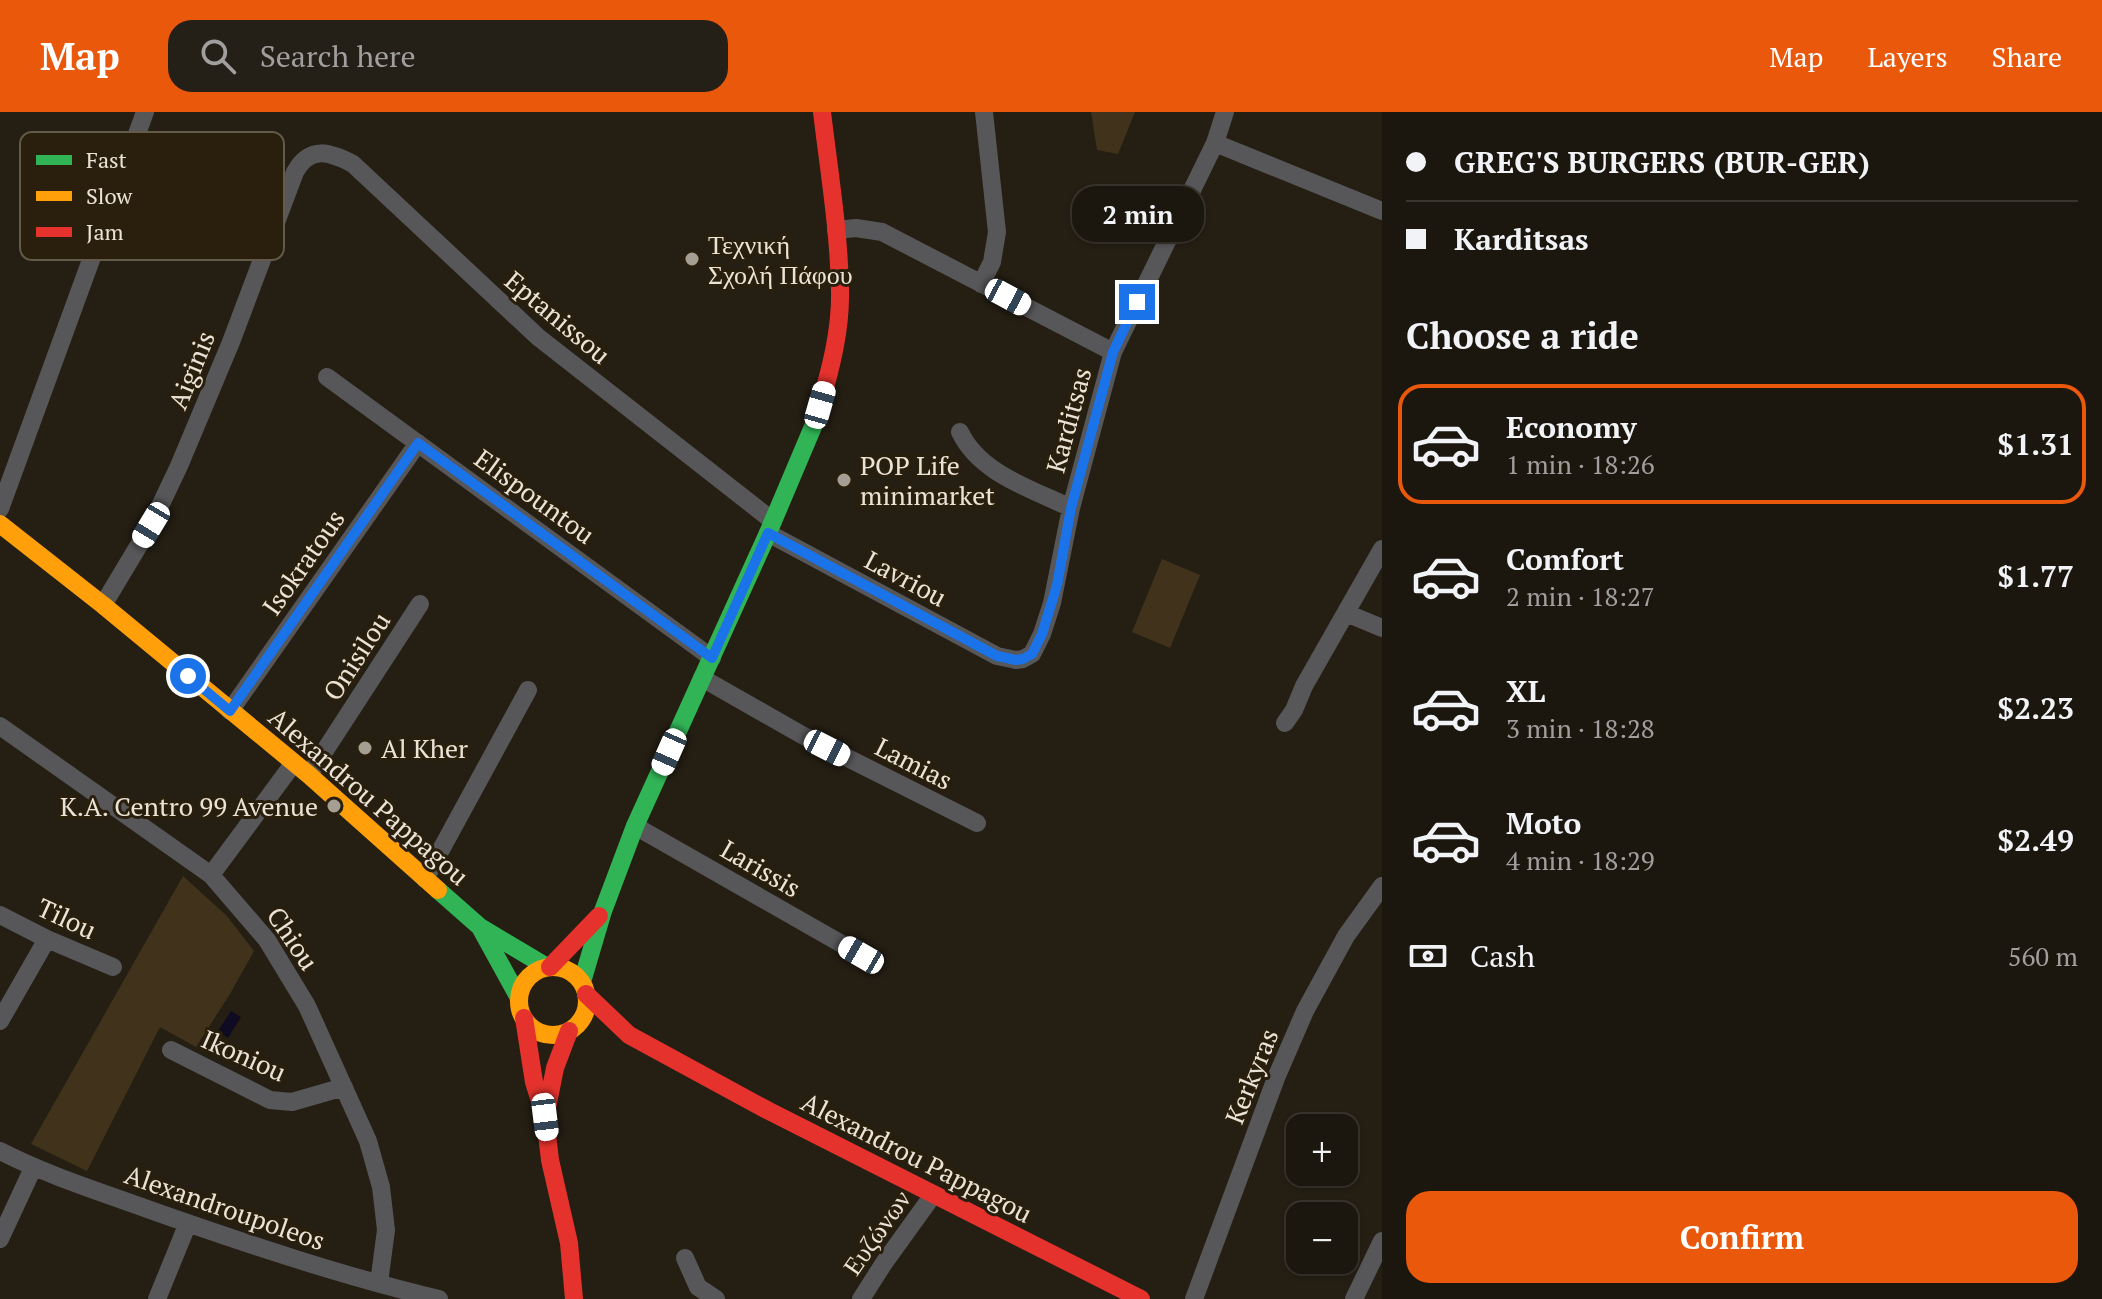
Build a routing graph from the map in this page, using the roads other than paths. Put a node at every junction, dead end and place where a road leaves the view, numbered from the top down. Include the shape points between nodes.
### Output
1 (145, 112) edge
2 (822, 112) edge
3 (984, 112) edge
4 (1225, 112) edge
5 (138, 132) edge
6 (1215, 143) junction
7 (315, 154) joint
8 (284, 201) edge
9 (1382, 211) edge
10 (836, 230) junction
11 (91, 260) edge
12 (262, 260) edge
13 (981, 284) junction
14 (1113, 352) junction
15 (327, 377) dead end
16 (960, 432) dead end
17 (418, 443) junction
18 (1071, 508) junction
19 (0, 509) edge
20 (0, 524) edge
21 (770, 527) junction
22 (1382, 549) edge
23 (420, 604) dead end
24 (103, 605) junction
25 (1346, 613) junction
26 (1382, 628) edge
27 (712, 658) junction
28 (1023, 659) joint
29 (702, 678) junction
30 (528, 690) dead end
31 (230, 711) junction
32 (1285, 723) dead end
33 (0, 726) edge
34 (293, 764) junction
35 (309, 775) junction
36 (977, 823) dead end
37 (635, 826) junction
38 (211, 875) junction
39 (425, 879) junction
40 (1382, 886) edge
41 (603, 911) junction
42 (0, 915) edge
43 (480, 927) junction
44 (47, 939) junction
45 (861, 955) dead end
46 (113, 967) dead end
47 (549, 967) junction
48 (584, 988) junction
49 (519, 998) junction
50 (524, 1018) junction
51 (0, 1021) edge
52 (571, 1030) junction
53 (629, 1035) junction
54 (171, 1050) dead end
55 (344, 1087) junction
56 (545, 1117) junction
57 (0, 1151) edge
58 (33, 1168) junction
59 (933, 1195) junction
60 (188, 1223) junction
61 (0, 1239) edge
62 (1382, 1241) edge
63 (685, 1258) dead end
64 (379, 1283) junction
65 (157, 1299) edge
66 (439, 1299) edge
67 (574, 1299) edge
68 (716, 1299) edge
69 (861, 1299) edge
70 (1141, 1299) edge
71 (1194, 1299) edge
72 (1354, 1299) edge

1 - 5 street
2 - 10 street
3 - 13 street via 997,232 992,262
4 - 6 street, Karditsas
6 - 9 street
6 - 14 street, Karditsas
7 - 8 street, Aiginis via 300,163
7 - 21 street, Eptanissou via 333,154 353,164 538,337
10 - 13 street via 882,232
10 - 21 street via 840,292 834,347 815,422
11 - 19 street
12 - 24 street, Aiginis via 179,466
13 - 14 street
14 - 18 street, Karditsas
15 - 17 street, Elispountou
16 - 18 street via 980,461
17 - 27 street, Elispountou
17 - 31 street, Isokratous
18 - 28 street, Karditsas via 1052,603 1037,645
20 - 24 street, Alexandrou Pappagou
21 - 27 street
21 - 28 street, Lavriou via 997,656
22 - 25 street
23 - 35 street, Onisilou
24 - 31 street, Alexandrou Pappagou
25 - 26 street
25 - 32 street
27 - 29 street
29 - 36 street, Lamias
29 - 37 street
30 - 39 street
31 - 34 street, Alexandrou Pappagou
33 - 38 street, Chiou
34 - 35 street, Alexandrou Pappagou
34 - 38 street
35 - 39 street, Alexandrou Pappagou
37 - 41 street
37 - 45 street, Larissis
38 - 55 street, Chiou via 267,940 307,1006
39 - 43 street, Alexandrou Pappagou
40 - 71 street, Kerkyras via 1346,936 1305,1011
41 - 47 street
41 - 48 street
42 - 44 street, Tilou
43 - 47 street, Alexandrou Pappagou
43 - 49 street, Alexandrou Pappagou
44 - 46 street, Tilou
44 - 51 street
47 - 48 street via 571,971
47 - 49 street via 530,975
48 - 52 street via 585,1013
48 - 53 street, Alexandrou Pappagou
49 - 50 street
50 - 52 street via 549,1035
50 - 56 street
52 - 53 street, Alexandrou Pappagou
52 - 56 street via 555,1068
53 - 59 street, Alexandrou Pappagou
54 - 55 street, Ikoniou via 270,1100 292,1102
55 - 64 street, Chiou via 381,1187 386,1230
56 - 67 street
57 - 58 street, Alexandroupoleos
58 - 60 street, Alexandroupoleos
58 - 61 street
59 - 69 street, Ευζώνων
59 - 70 street, Alexandrou Pappagou
60 - 64 street, Alexandroupoleos
60 - 65 street
62 - 72 street
63 - 68 street via 698,1287
64 - 66 street, Alexandroupoleos

